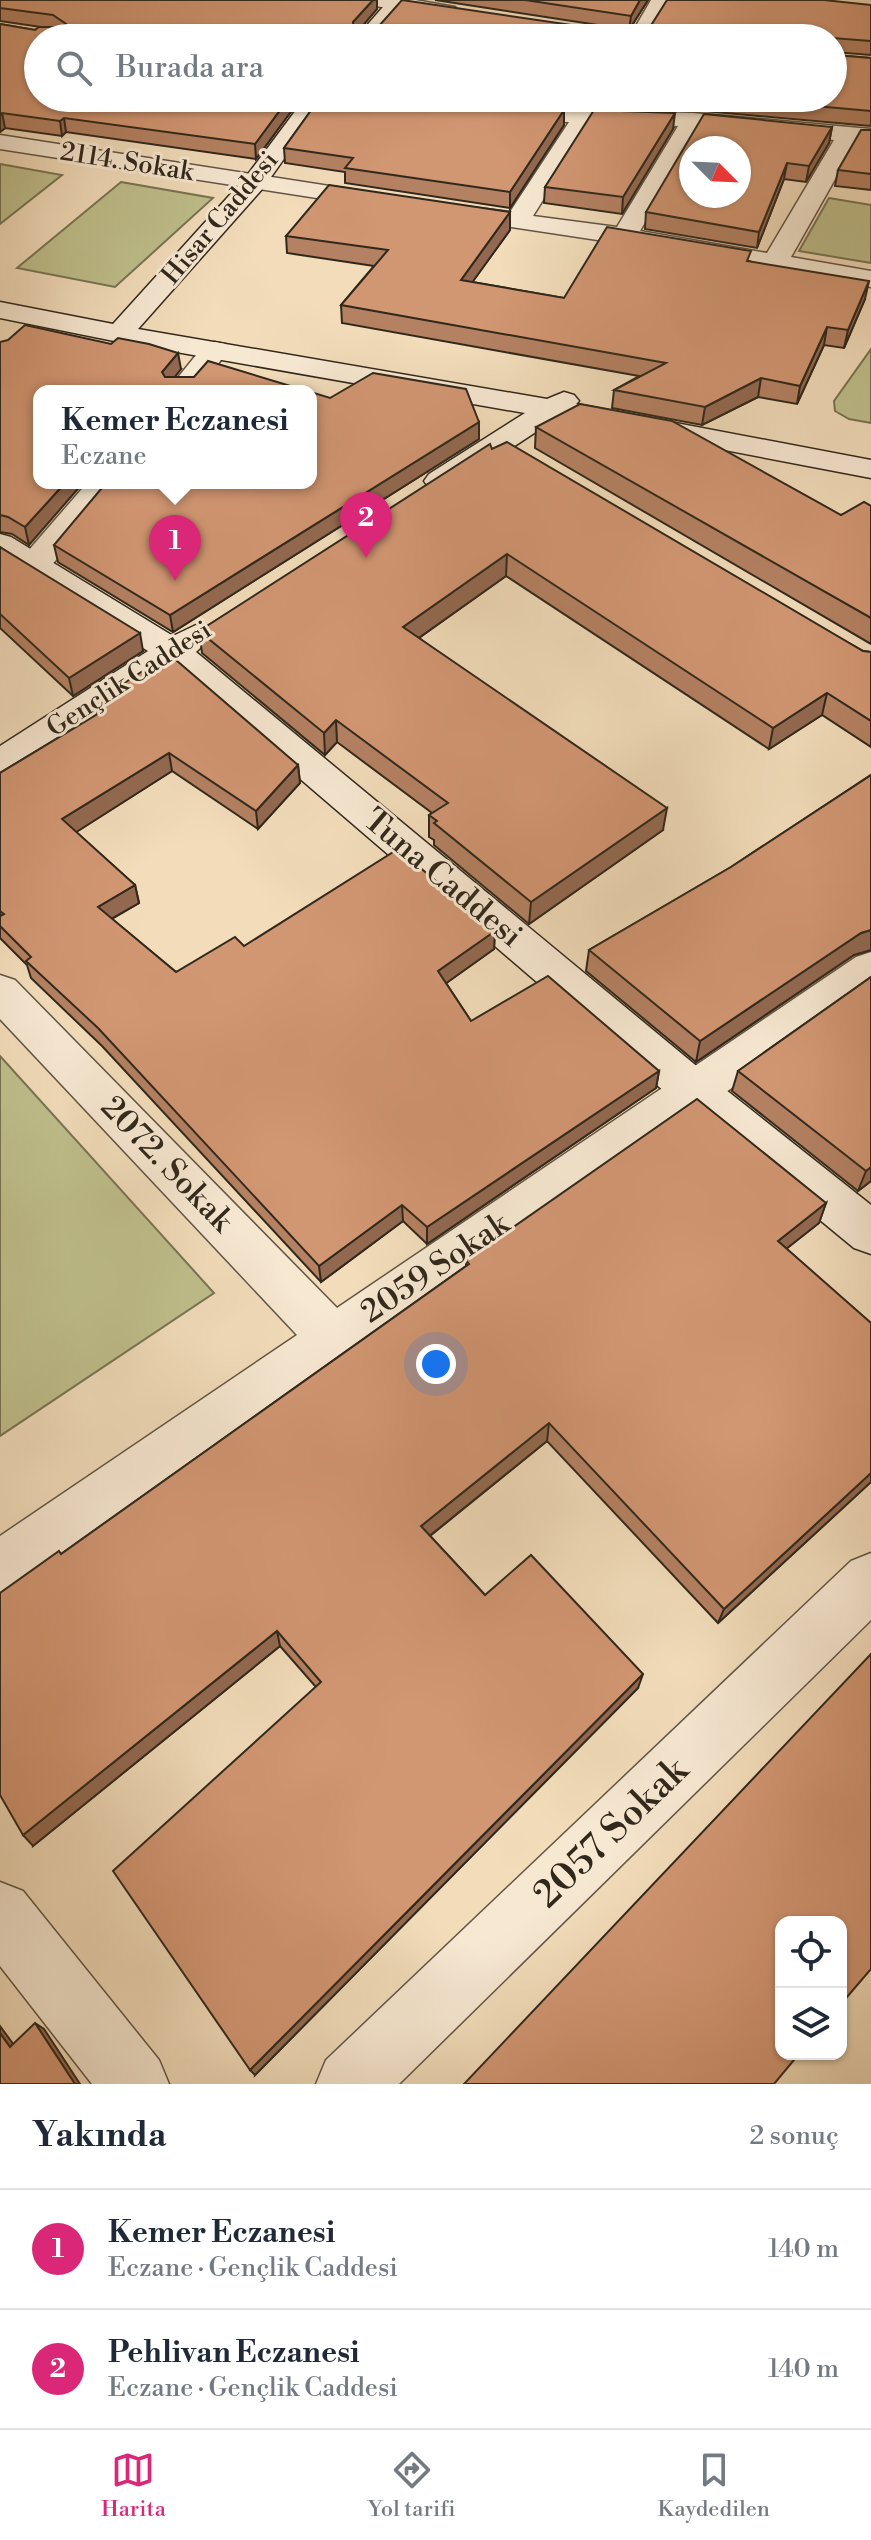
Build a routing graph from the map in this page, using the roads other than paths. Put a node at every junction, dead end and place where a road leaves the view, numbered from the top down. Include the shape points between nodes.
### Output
1 (375, 0) edge
2 (661, 0) edge
3 (398, 2) edge
4 (474, 15) edge
5 (378, 24) edge
6 (647, 24) edge
7 (306, 112) edge
8 (513, 112) edge
9 (544, 112) edge
10 (587, 112) edge
11 (630, 112) edge
12 (693, 120) junction
13 (860, 134) edge
14 (0, 142) edge
15 (255, 182) junction
16 (517, 221) junction
17 (624, 236) junction
18 (776, 260) junction
19 (871, 279) edge
20 (0, 284) edge
21 (0, 310) edge
22 (141, 311) junction
23 (35, 317) junction
24 (119, 334) junction
25 (12, 338) edge
26 (215, 350) junction
27 (186, 385) edge
28 (581, 387) junction
29 (554, 409) junction
30 (828, 433) dead end
31 (871, 469) edge
32 (99, 489) edge
33 (408, 501) edge
34 (0, 544) edge
35 (34, 565) junction
36 (225, 617) edge
37 (173, 651) junction
38 (0, 763) edge
39 (871, 968) edge
40 (0, 991) edge
41 (695, 1091) junction
42 (871, 1233) edge
43 (333, 1338) junction
44 (0, 1569) edge
45 (871, 1581) edge
46 (0, 1914) edge
47 (135, 2084) edge
48 (350, 2084) edge

1 - 3 street
2 - 6 street
3 - 4 street
3 - 5 street
7 - 15 street, Hisar Caddesi
8 - 9 street
10 - 16 street
11 - 12 street
12 - 13 street
12 - 17 street
13 - 18 street
14 - 15 street, 2114. Sokak
15 - 16 street, 2114. Sokak
15 - 22 street, Hisar Caddesi
16 - 17 street, 2114. Sokak
17 - 18 street, 2114. Sokak
18 - 19 street, 2114. Sokak
20 - 22 street
21 - 23 street
22 - 24 street, Hisar Caddesi
22 - 28 street
23 - 24 street
23 - 25 street
24 - 26 street
26 - 27 street
26 - 29 street
28 - 29 street
28 - 30 street
29 - 31 street
29 - 33 street via 513,451
32 - 35 street
34 - 35 street, Tuna Caddesi
35 - 37 street, Tuna Caddesi
36 - 37 street, Gençlik Caddesi
37 - 38 street, Gençlik Caddesi
37 - 41 street, Tuna Caddesi
39 - 41 street, 2059 Sokak
40 - 43 street, 2072. Sokak
41 - 42 street, Tuna Caddesi
41 - 43 street, 2059 Sokak
43 - 44 street, 2059 Sokak
45 - 48 street, 2057 Sokak
46 - 47 street

